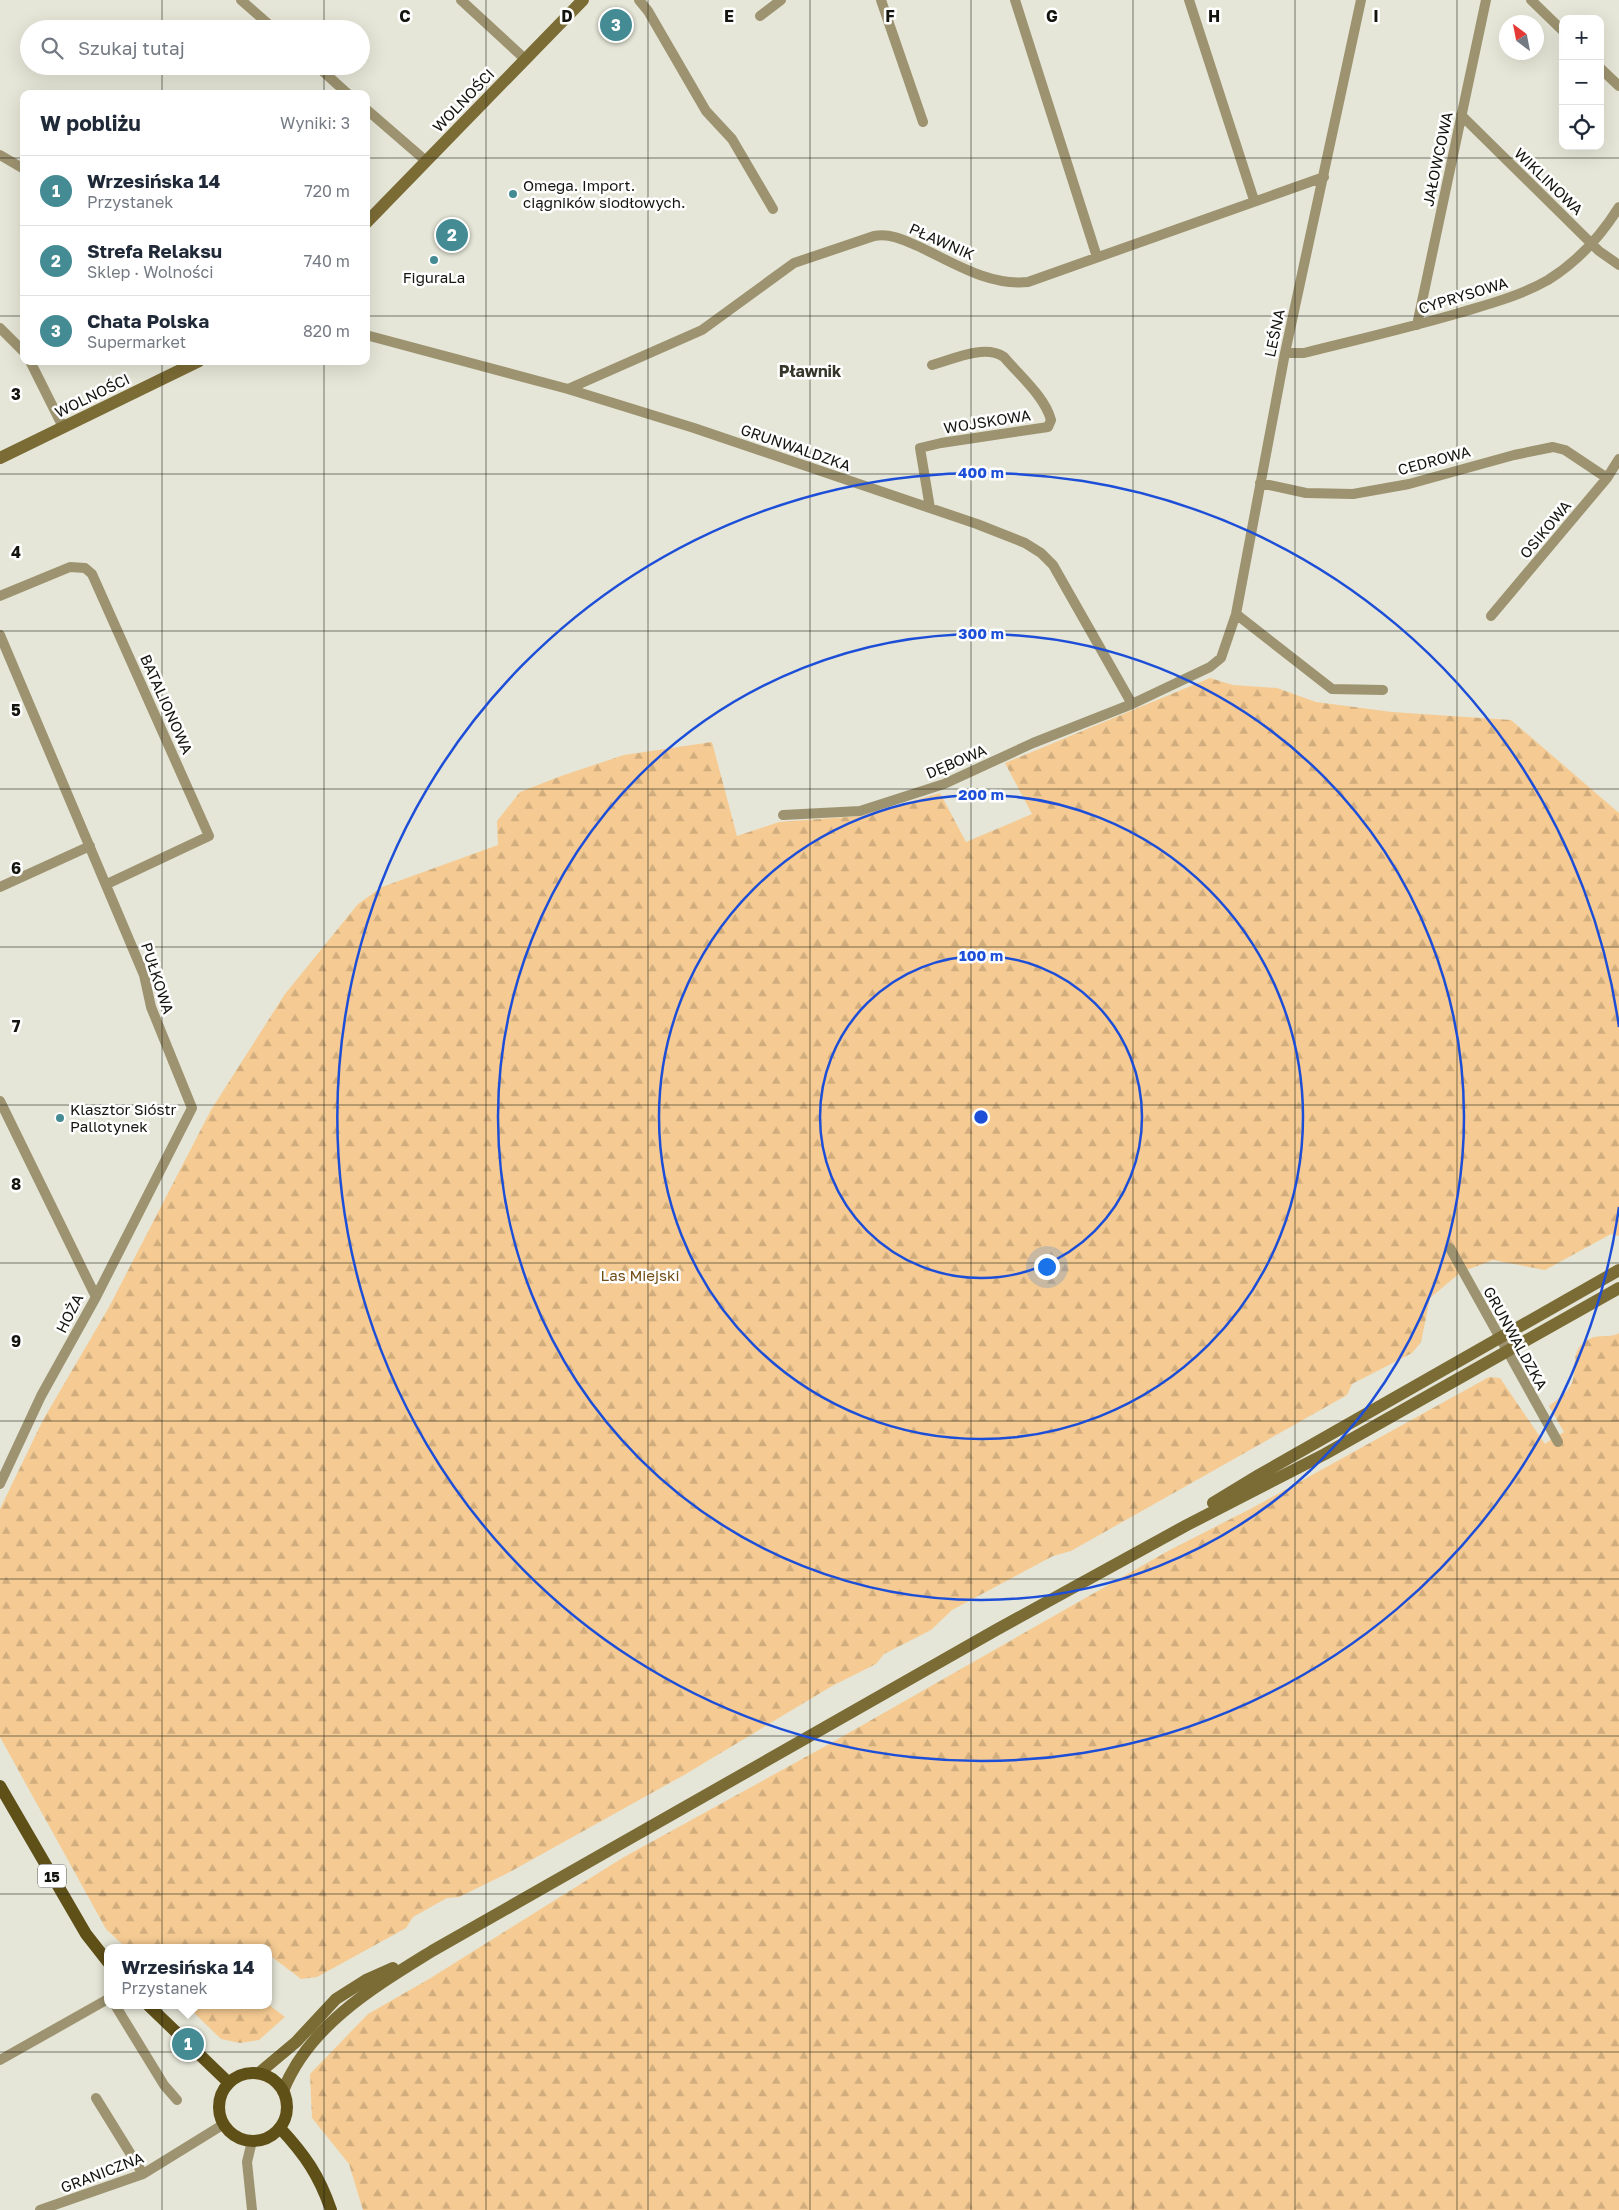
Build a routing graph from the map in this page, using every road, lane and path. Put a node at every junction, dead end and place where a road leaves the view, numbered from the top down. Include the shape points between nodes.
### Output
1 (241, 0) edge
2 (461, 0) edge
3 (583, 0) edge
4 (639, 0) edge
5 (781, 0) edge
6 (881, 0) edge
7 (1015, 0) edge
8 (1189, 0) edge
9 (1361, 0) edge
10 (1486, 0) edge
11 (1531, 0) edge
12 (760, 16) dead end
13 (264, 20) edge
14 (1559, 27) edge
15 (525, 59) junction
16 (1604, 72) edge
17 (327, 75) edge
18 (1619, 86) edge
19 (344, 90) edge
20 (370, 113) edge
21 (1461, 115) junction
22 (923, 122) dead end
23 (0, 155) edge
24 (426, 161) junction
25 (20, 167) edge
26 (1324, 177) junction
27 (1254, 200) junction
28 (1619, 207) edge
29 (773, 210) dead end
30 (370, 219) edge
31 (1592, 244) junction
32 (1097, 257) junction
33 (1619, 265) edge
34 (1417, 325) junction
35 (0, 328) edge
36 (370, 335) edge
37 (20, 348) edge
38 (1285, 353) junction
39 (32, 365) edge
40 (191, 365) edge
41 (932, 365) dead end
42 (568, 389) junction
43 (63, 427) junction
44 (0, 458) edge
45 (1619, 459) edge
46 (1607, 478) junction
47 (1260, 483) junction
48 (930, 508) junction
49 (0, 596) edge
50 (1236, 614) junction
51 (1491, 616) dead end
52 (0, 635) edge
53 (1210, 667) joint
54 (1383, 690) dead end
55 (1132, 704) junction
56 (783, 815) dead end
57 (90, 846) junction
58 (107, 884) junction
59 (0, 887) edge
60 (0, 1101) edge
61 (1450, 1248) dead end
62 (1619, 1270) edge
63 (1619, 1288) edge
64 (96, 1297) junction
65 (1500, 1338) junction
66 (1508, 1350) junction
67 (1558, 1442) dead end
68 (0, 1484) edge
69 (1142, 1550) junction
70 (0, 1786) edge
71 (432, 1951) junction
72 (104, 1957) edge
73 (104, 2001) edge
74 (117, 2009) edge
75 (152, 2009) edge
76 (0, 2060) edge
77 (259, 2073) junction
78 (229, 2083) junction
79 (283, 2091) junction
80 (96, 2098) dead end
81 (177, 2100) dead end
82 (224, 2124) junction
83 (280, 2128) junction
84 (252, 2141) junction
85 (143, 2174) junction
86 (40, 2210) edge
87 (252, 2210) edge
88 (331, 2210) edge

1 - 13 street
2 - 15 street
3 - 15 main road, WOLNOŚCI
4 - 29 street via 706,111 732,139
5 - 12 street
6 - 22 street
7 - 32 street
8 - 27 street
9 - 26 street, LEŚNA
10 - 21 street, JAŁOWCOWA
11 - 14 street
15 - 24 main road, WOLNOŚCI
16 - 18 street
17 - 19 street
20 - 24 street
21 - 31 street, WIKLINOWA
21 - 34 street, JAŁOWCOWA
23 - 25 street
24 - 30 main road, WOLNOŚCI
26 - 27 street, PŁAWNIK
26 - 38 street, LEŚNA
27 - 32 street, PŁAWNIK
28 - 31 street, CYPRYSOWA
31 - 33 street, WIKLINOWA
31 - 34 street, CYPRYSOWA via 1548,280 1511,298
32 - 42 street, PŁAWNIK via 1037,280 1010,283 973,272 901,239 883,234 874,236 794,263 702,330
34 - 38 street, CYPRYSOWA via 1304,353
35 - 37 street
36 - 42 street, GRUNWALDZKA
38 - 47 street, LEŚNA
39 - 43 street
40 - 43 main road, WOLNOŚCI
41 - 48 street, WOJSKOWA via 978,353 998,353 1049,410 1051,420 1048,427 941,442 920,448
42 - 48 street, GRUNWALDZKA
43 - 44 main road, WOLNOŚCI
45 - 46 street, OSIKOWA
46 - 47 street, CEDROWA via 1565,450 1553,447 1409,484 1353,494 1306,493
46 - 51 street, OSIKOWA
47 - 50 street, LEŚNA
48 - 55 street, GRUNWALDZKA via 1026,543 1041,553 1053,565
49 - 58 street, BATALIONOWA via 70,566 86,568 92,574 209,836
50 - 53 street, LEŚNA via 1221,658
50 - 54 street via 1332,689
52 - 57 street, PUŁKOWA
53 - 55 street, DĘBOWA
55 - 56 street, DĘBOWA via 1033,743 944,784 860,811
57 - 58 street, PUŁKOWA
57 - 59 street
58 - 64 street, PUŁKOWA via 144,975 151,1007 192,1108
60 - 64 street, HOŻA
61 - 65 street, GRUNWALDZKA
62 - 65 main road
63 - 66 main road
64 - 68 street, HOŻA via 41,1396
65 - 66 street, GRUNWALDZKA
65 - 69 main road via 1259,1475
66 - 67 street, GRUNWALDZKA
66 - 69 main road via 1325,1454
69 - 71 main road
70 - 72 main road, 15 via 86,1934
71 - 77 main road via 366,1980 336,1999 296,2042
71 - 79 main road via 368,1992 338,2016 296,2064
73 - 76 street
74 - 81 street via 164,2086
75 - 78 main road
77 - 78 main road via 238,2076
77 - 79 main road via 273,2080
78 - 82 main road via 219,2102
79 - 83 main road via 287,2104
80 - 85 street
82 - 84 main road via 236,2136
82 - 85 street, GRANICZNA
83 - 84 main road via 262,2140
83 - 88 main road via 303,2153 322,2183
84 - 87 street via 247,2162
85 - 86 street, GRANICZNA

